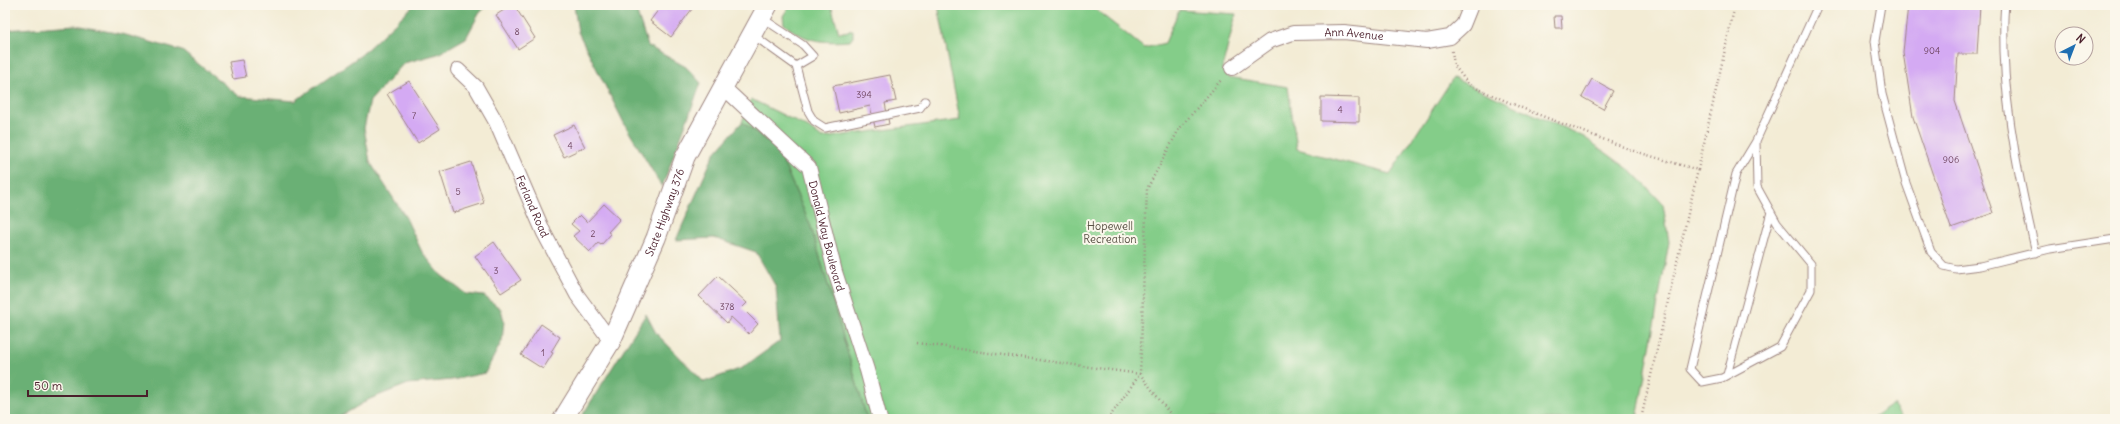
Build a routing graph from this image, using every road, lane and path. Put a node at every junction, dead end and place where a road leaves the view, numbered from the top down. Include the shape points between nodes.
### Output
1 (1735, 5) edge
2 (1818, 5) edge
3 (1881, 5) edge
4 (2005, 5) edge
5 (1471, 7) edge
6 (764, 11) edge
7 (751, 33) junction
8 (1450, 37) junction
9 (796, 66) junction
10 (1232, 68) joint
11 (458, 70) dead end
12 (722, 86) junction
13 (924, 101) dead end
14 (1756, 141) junction
15 (1698, 170) junction
16 (1771, 212) junction
17 (2115, 239) edge
18 (2036, 253) junction
19 (611, 342) junction
20 (917, 343) dead end
21 (1140, 374) junction
22 (1727, 375) junction
23 (563, 419) edge
24 (880, 419) edge
25 (1108, 419) edge
26 (1174, 419) edge
27 (1641, 419) edge

1 - 15 path
2 - 14 lane
3 - 18 lane via 1875,41 1882,94 1906,183 1931,252 1944,266 1956,269
4 - 18 lane via 2005,71 2011,133
5 - 8 street via 1462,25
6 - 7 main road, State Highway 376
6 - 9 lane via 813,56
7 - 9 lane
7 - 12 main road, State Highway 376
8 - 10 street, Ann Avenue via 1427,42 1344,32 1293,33 1270,41
8 - 15 path via 1454,65 1469,84 1529,111 1634,151
9 - 13 lane via 808,111 814,121 825,128 920,108
10 - 21 path via 1179,130 1147,189
11 - 19 street, Ferland Road via 476,87 496,122 544,234 578,295
12 - 19 main road, State Highway 376 via 684,157 656,238
12 - 24 street, Donald Way Boulevard via 809,167 835,272
14 - 16 lane via 1757,186
14 - 22 lane via 1736,174 1690,369 1702,382
15 - 27 path
16 - 22 lane
16 - 22 lane via 1811,264 1811,290 1780,347
17 - 18 lane
19 - 23 main road, State Highway 376
20 - 21 path
21 - 25 path
21 - 26 path

